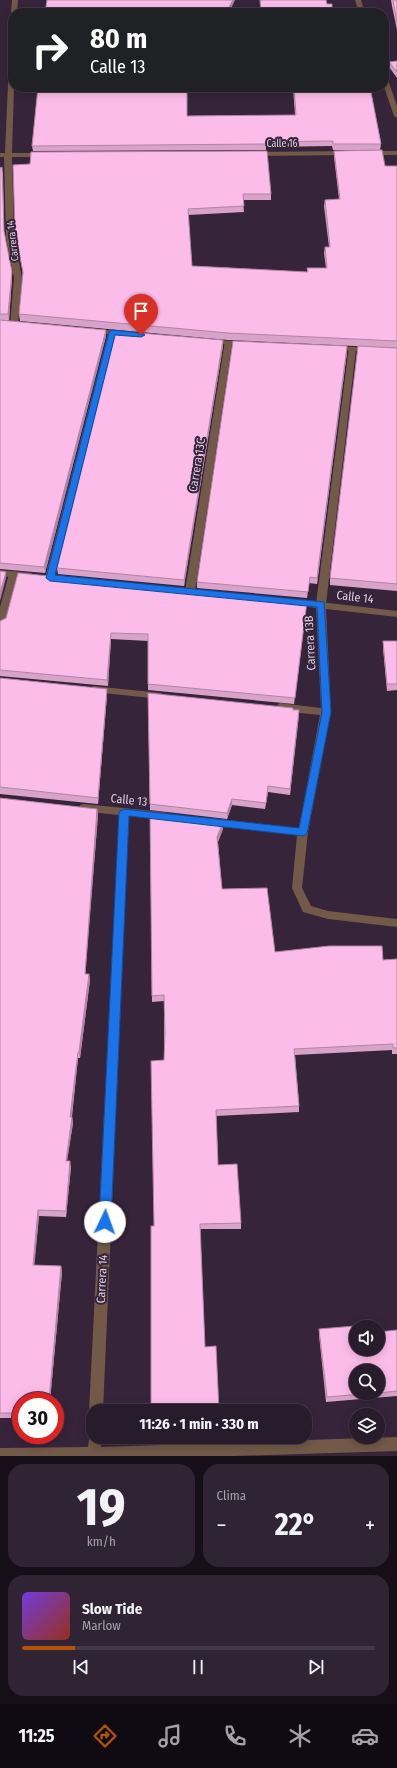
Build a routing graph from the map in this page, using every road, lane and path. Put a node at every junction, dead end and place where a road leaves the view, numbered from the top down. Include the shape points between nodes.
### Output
1 (11, 92) edge
2 (389, 92) edge
3 (397, 116) edge
4 (397, 153) edge
5 (246, 154) edge
6 (0, 155) edge
7 (8, 155) junction
8 (56, 155) edge
9 (14, 324) edge
10 (82, 330) edge
11 (112, 332) junction
12 (135, 334) edge
13 (197, 340) edge
14 (228, 343) junction
15 (252, 344) edge
16 (329, 348) edge
17 (352, 349) junction
18 (397, 350) edge
19 (0, 572) edge
20 (14, 574) junction
21 (190, 591) edge
22 (282, 600) edge
23 (321, 604) junction
24 (397, 614) edge
25 (0, 624) edge
26 (80, 688) edge
27 (167, 696) edge
28 (271, 706) edge
29 (326, 712) junction
30 (70, 806) edge
31 (124, 812) junction
32 (171, 817) edge
33 (202, 821) edge
34 (303, 832) junction
35 (397, 922) edge
36 (96, 1404) edge
37 (95, 1444) edge
38 (397, 1444) edge
39 (0, 1455) edge
40 (94, 1455) edge

1 - 7 street, Carrera 14
2 - 3 street
4 - 5 street, Calle 16
6 - 7 street
7 - 8 street
7 - 9 street, Carrera 14 via 10,237 18,278
10 - 11 street
11 - 12 street
11 - 20 street via 54,578
13 - 14 street
14 - 15 street
14 - 21 street, Carrera 13C
16 - 17 street
17 - 18 street
17 - 23 street, Carrera 13B
19 - 20 street
20 - 25 street
22 - 23 street, Calle 14
23 - 24 street, Calle 14
23 - 29 street, Carrera 13B
26 - 27 street
28 - 29 street
29 - 34 street, Carrera 13B
30 - 31 street, Calle 13
31 - 32 street, Calle 13
31 - 36 street, Carrera 14
33 - 34 street
34 - 35 street, Carrera 13B via 297,888 307,908 328,915
37 - 40 street
38 - 40 street
39 - 40 street

